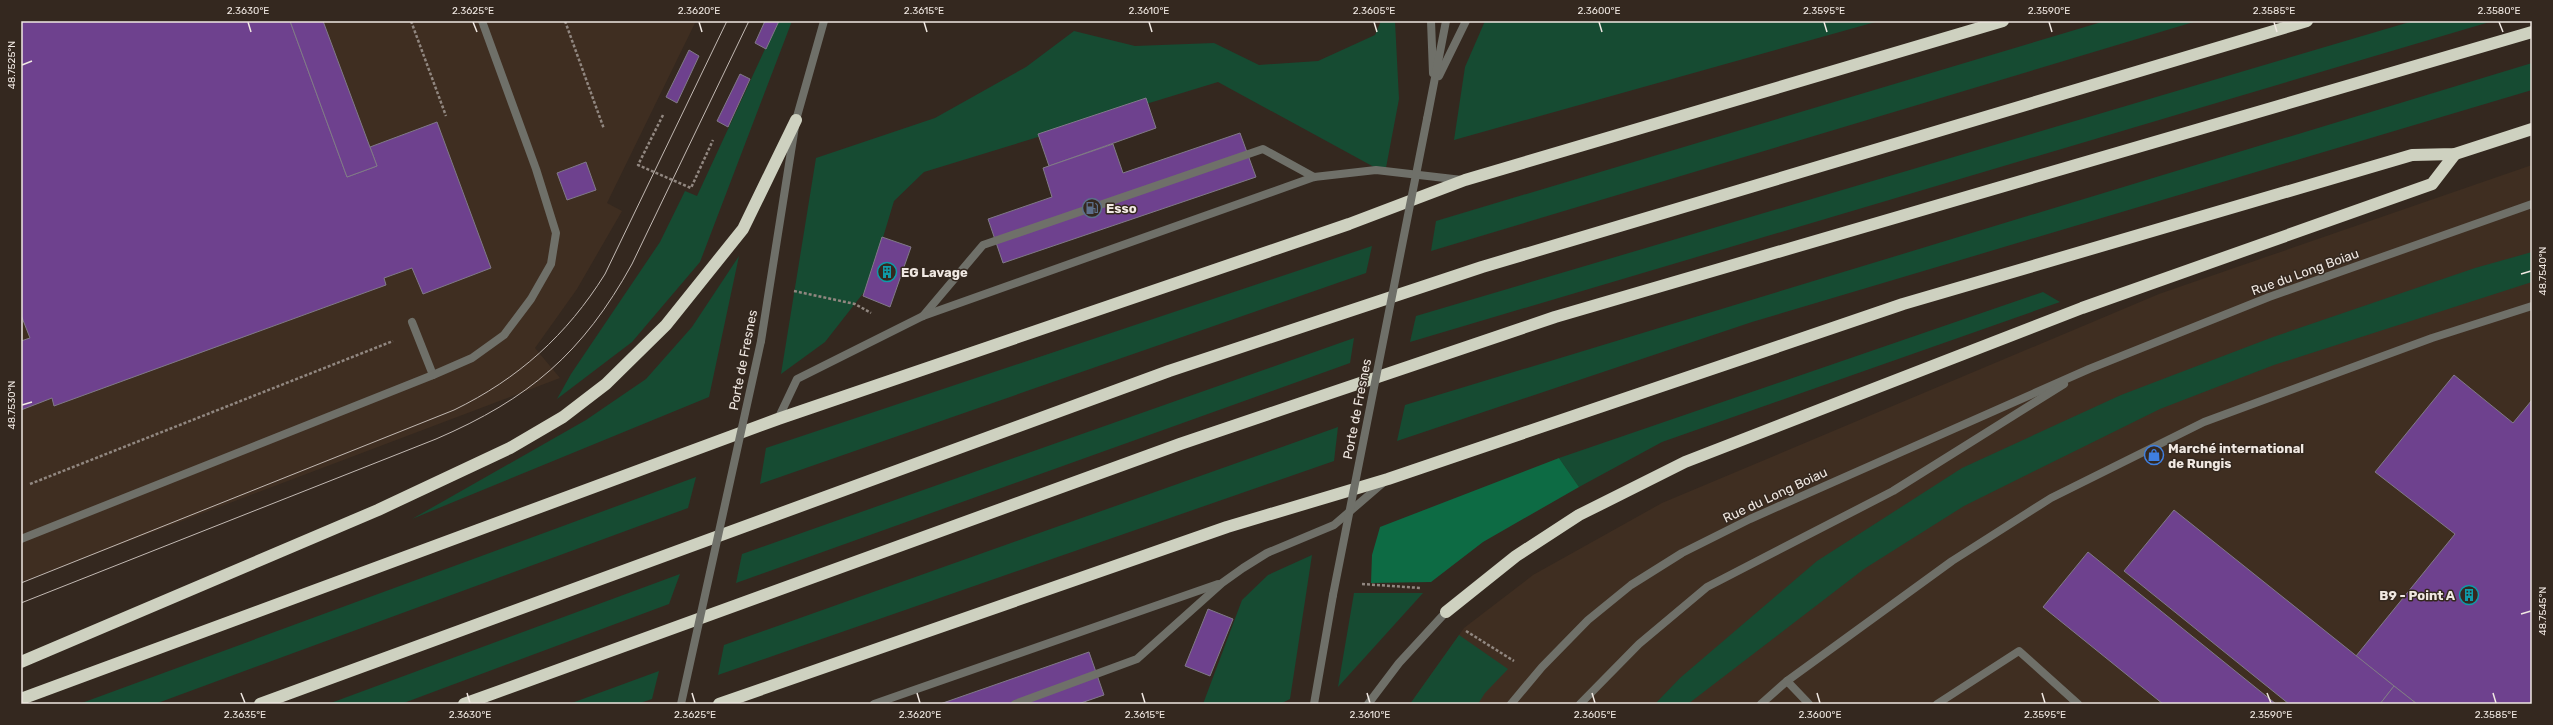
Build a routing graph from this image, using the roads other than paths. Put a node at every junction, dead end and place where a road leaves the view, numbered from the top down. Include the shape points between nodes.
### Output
1 (482, 21) edge
2 (824, 21) edge
3 (1431, 21) edge
4 (1446, 21) edge
5 (1466, 21) edge
6 (2003, 21) edge
7 (2307, 21) edge
8 (2532, 32) edge
9 (1434, 86) junction
10 (796, 120) junction
11 (2532, 129) edge
12 (2455, 154) junction
13 (1314, 177) junction
14 (1465, 180) junction
15 (2532, 204) edge
16 (2532, 208) edge
17 (2510, 212) junction
18 (2532, 306) edge
19 (923, 316) junction
20 (412, 322) dead end
21 (2088, 369) junction
22 (434, 375) junction
23 (778, 419) junction
24 (1388, 478) junction
25 (21, 539) edge
26 (1222, 583) junction
27 (1446, 612) joint
28 (21, 662) edge
29 (1787, 681) junction
30 (21, 699) edge
31 (260, 704) edge
32 (464, 704) edge
33 (681, 704) edge
34 (719, 704) edge
35 (874, 704) edge
36 (1015, 704) edge
37 (1314, 704) edge
38 (1368, 704) edge
39 (1511, 704) edge
40 (1580, 704) edge
41 (1761, 704) edge
42 (1808, 704) edge
43 (1937, 704) edge
44 (2078, 704) edge

1 - 22 street via 536,168 556,233 551,264 531,299 504,335 472,358
2 - 10 street, Porte de Fresnes
3 - 9 street
4 - 9 street
5 - 9 street
6 - 14 highway
7 - 31 highway via 1482,267 1169,371
8 - 32 highway via 1555,317 1180,444
9 - 37 street, Porte de Fresnes, bridge via 1333,595
10 - 28 highway via 743,229 666,325 606,384 563,417 510,448 378,510
10 - 33 street, Porte de Fresnes, bridge via 761,341
11 - 12 highway
12 - 24 highway via 2412,156 1903,304
12 - 27 highway via 2432,184 2082,308 1685,462 1579,515 1516,556
13 - 14 street via 1376,170
13 - 19 street
13 - 19 street via 1262,149 983,245
14 - 23 highway via 1342,227
15 - 17 street, Rue du Long Boiau
16 - 17 street
17 - 21 street, Rue du Long Boiau via 2269,297
18 - 29 street via 2432,338 2204,422 2065,491 1952,562
19 - 23 street via 798,379
20 - 22 street
21 - 39 street, Rue du Long Boiau via 1750,519 1682,553 1631,585 1588,620 1542,667
21 - 40 street, Rue du Long Boiau via 1893,491 1708,587 1639,644
22 - 25 street
23 - 30 highway
24 - 26 street via 1334,525 1267,553
24 - 34 highway via 1227,527
26 - 35 street
26 - 36 street via 1137,659
27 - 38 street via 1399,663
29 - 41 street
29 - 42 street
43 - 44 street via 2019,651

